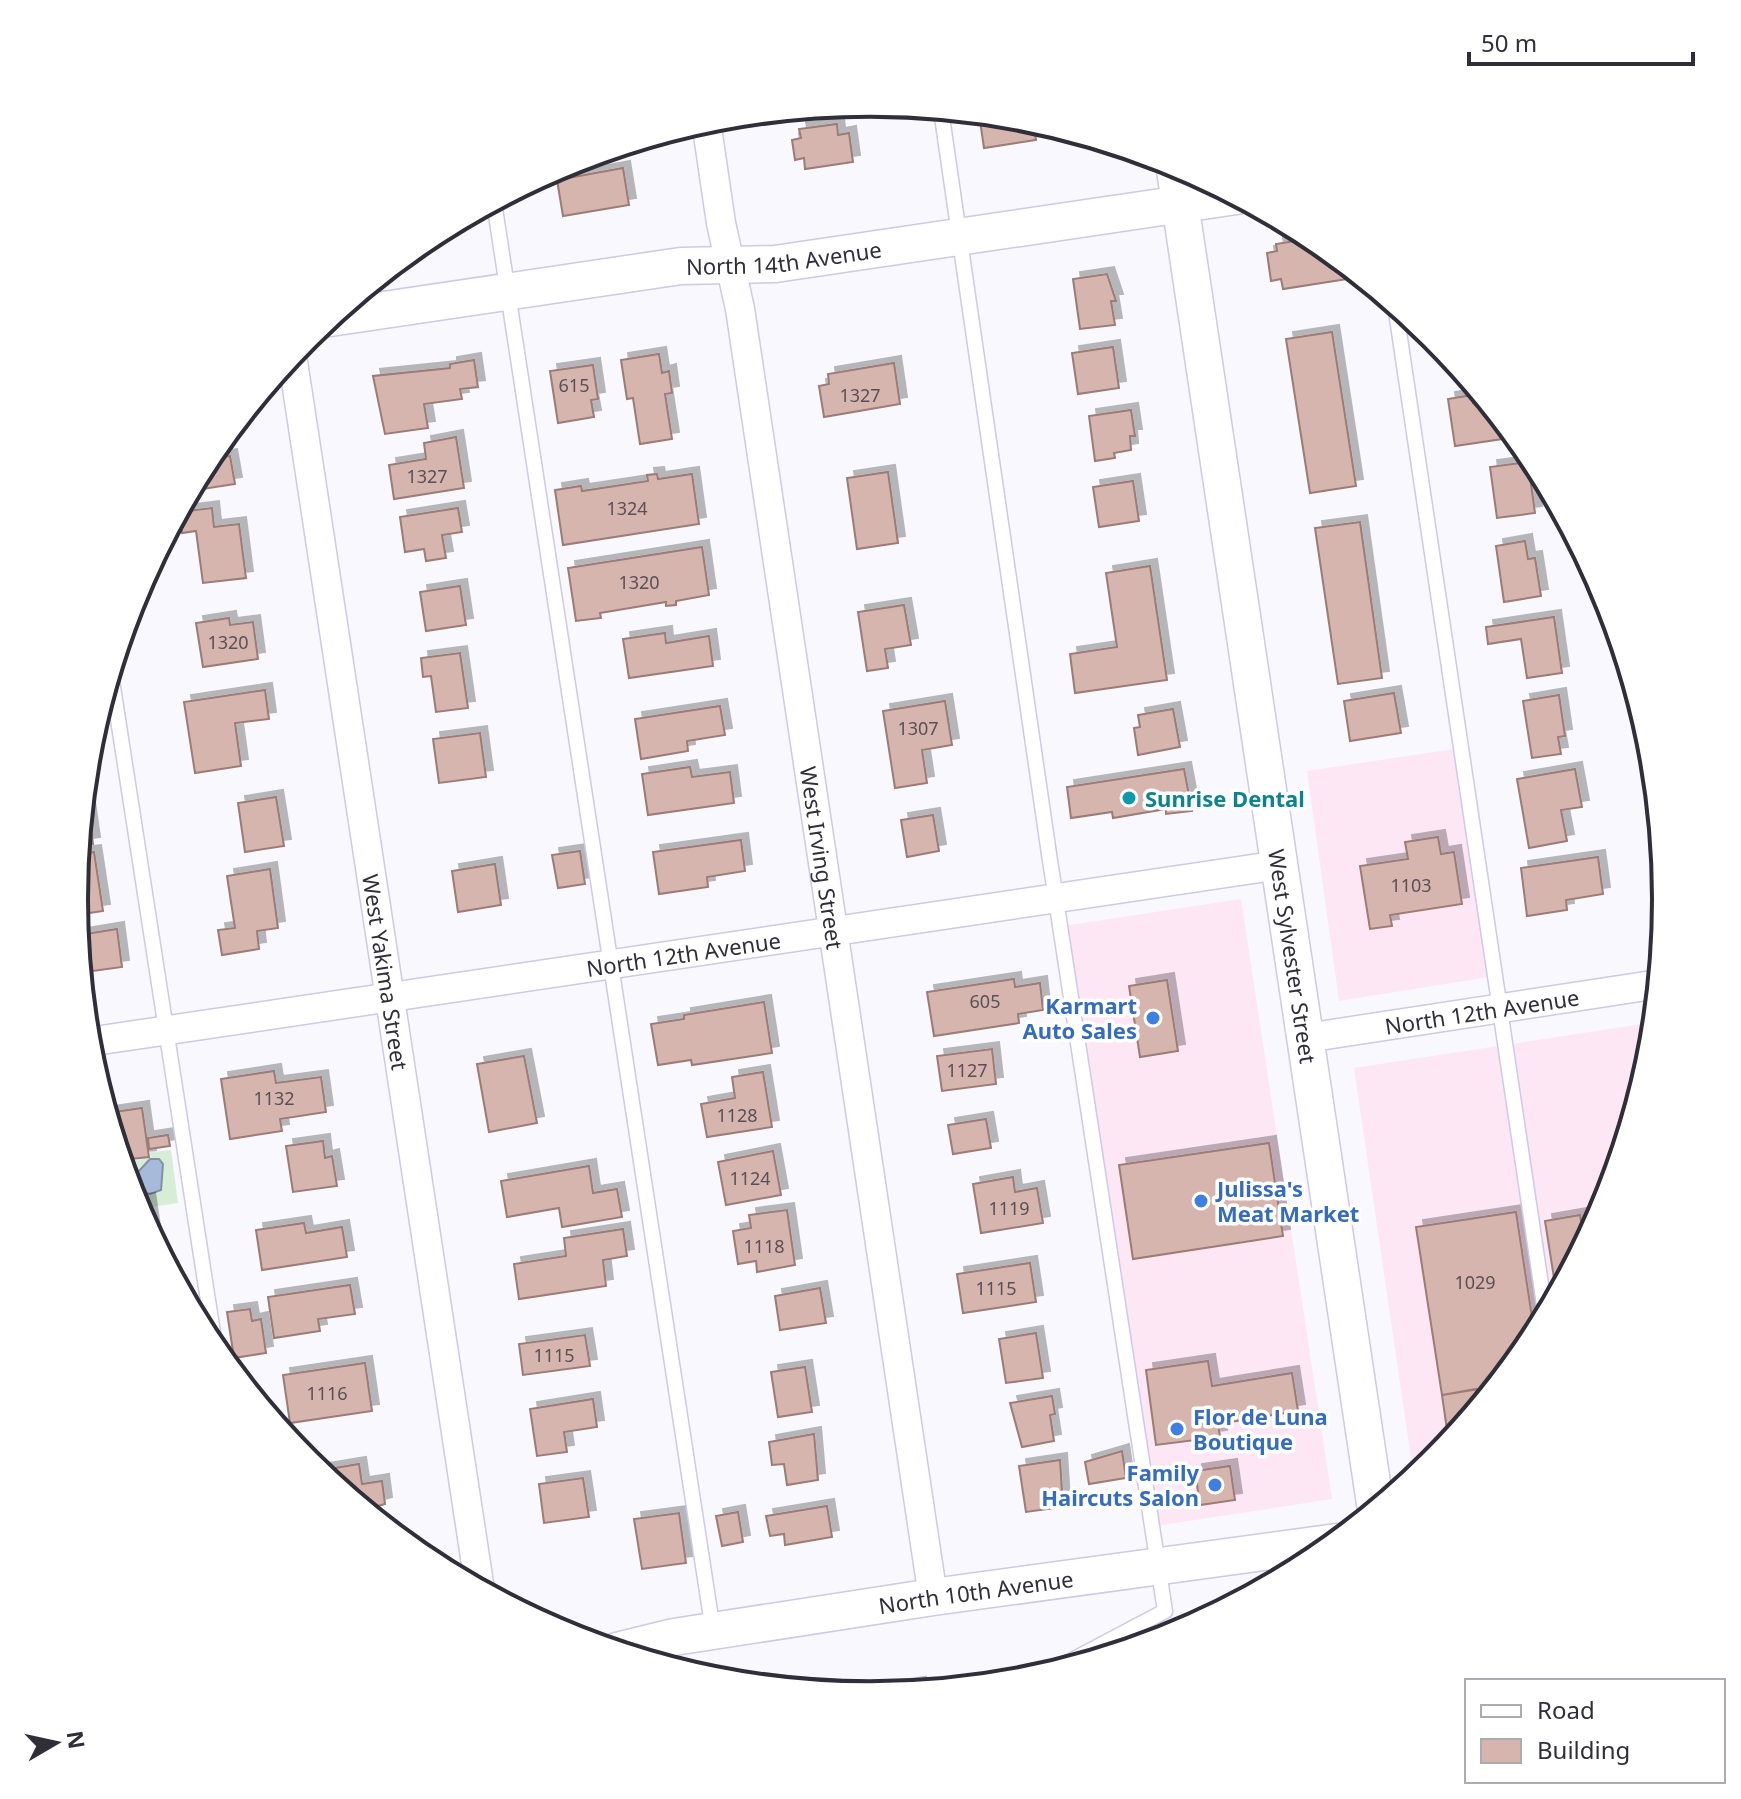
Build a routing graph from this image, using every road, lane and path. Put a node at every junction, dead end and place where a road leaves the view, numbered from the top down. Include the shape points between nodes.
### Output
1 (943, 121) edge
2 (708, 134) edge
3 (1176, 180) edge
4 (1218, 199) edge
5 (1180, 204) junction
6 (496, 213) edge
7 (962, 236) junction
8 (730, 265) junction
9 (508, 292) junction
10 (351, 315) edge
11 (1397, 322) edge
12 (294, 371) edge
13 (115, 698) edge
14 (1280, 865) junction
15 (1056, 898) junction
16 (833, 931) junction
17 (612, 964) junction
18 (1648, 986) edge
19 (388, 998) junction
20 (1500, 1008) junction
21 (166, 1030) junction
22 (1306, 1038) junction
23 (101, 1040) edge
24 (1543, 1299) edge
25 (211, 1320) edge
26 (1374, 1498) edge
27 (1312, 1545) edge
28 (1158, 1565) junction
29 (478, 1576) edge
30 (933, 1597) junction
31 (713, 1631) junction
32 (640, 1646) edge
33 (1094, 1649) edge

1 - 7 lane
2 - 8 street, West Irving Street
3 - 5 street, West Sylvester Street
4 - 5 street, North 14th Avenue
5 - 7 street, North 14th Avenue
5 - 14 street, West Sylvester Street
6 - 9 lane
7 - 8 street, North 14th Avenue via 775,264
7 - 15 lane
8 - 9 street, North 14th Avenue via 681,266
8 - 16 street, West Irving Street
9 - 10 street, North 14th Avenue
9 - 17 lane
11 - 20 lane
12 - 19 street, West Yakima Street
13 - 21 lane
14 - 15 street, North 12th Avenue
14 - 22 street, West Sylvester Street
15 - 16 street, North 12th Avenue
15 - 28 lane
16 - 17 street, North 12th Avenue
16 - 30 street, West Irving Street
17 - 19 street, North 12th Avenue
17 - 31 lane
18 - 20 street, North 12th Avenue
19 - 21 street, North 12th Avenue
19 - 29 street, West Yakima Street
20 - 22 street, North 12th Avenue
20 - 24 lane
21 - 23 street, North 12th Avenue
21 - 25 lane
22 - 26 street, West Sylvester Street
27 - 28 street, North 10th Avenue
28 - 30 street, North 10th Avenue
28 - 33 lane via 1165,1611
30 - 31 street, North 10th Avenue
31 - 32 street, North 10th Avenue

